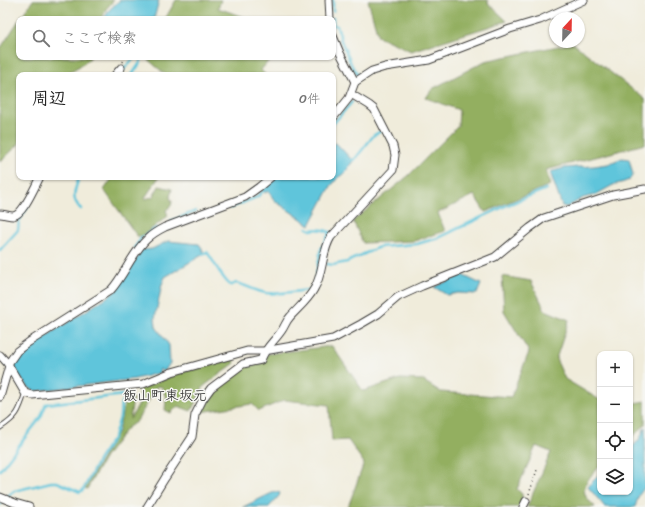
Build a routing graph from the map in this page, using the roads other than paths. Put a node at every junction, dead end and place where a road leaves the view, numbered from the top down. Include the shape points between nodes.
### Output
1 (329, 0) edge
2 (584, 0) edge
3 (330, 16) edge
4 (336, 43) edge
5 (121, 68) dead end
6 (117, 72) edge
7 (355, 82) junction
8 (351, 94) junction
9 (336, 114) edge
10 (38, 180) edge
11 (268, 180) edge
12 (645, 189) edge
13 (0, 214) edge
14 (264, 351) junction
15 (0, 355) edge
16 (8, 365) junction
17 (25, 393) junction
18 (0, 397) edge
19 (0, 428) edge
20 (0, 497) edge
21 (29, 507) edge
22 (147, 507) edge

1 - 3 street
2 - 7 street via 540,20 429,60 372,71
4 - 7 street
5 - 6 street
7 - 8 street
8 - 9 street
8 - 14 street via 374,109 393,146 393,170 331,237 325,248 314,290 288,318 282,330
10 - 13 street via 18,213 14,216
11 - 16 street via 245,197 156,232 139,248 111,290 29,342 17,351
12 - 14 street via 613,195 544,218 496,257 398,297 378,314 334,339
14 - 17 street via 247,351 172,372 143,384 32,395
14 - 22 street via 261,360 243,364 211,388 195,415 192,437
15 - 16 street
16 - 17 street
16 - 18 street
17 - 19 lane via 20,410 13,420
20 - 21 street

